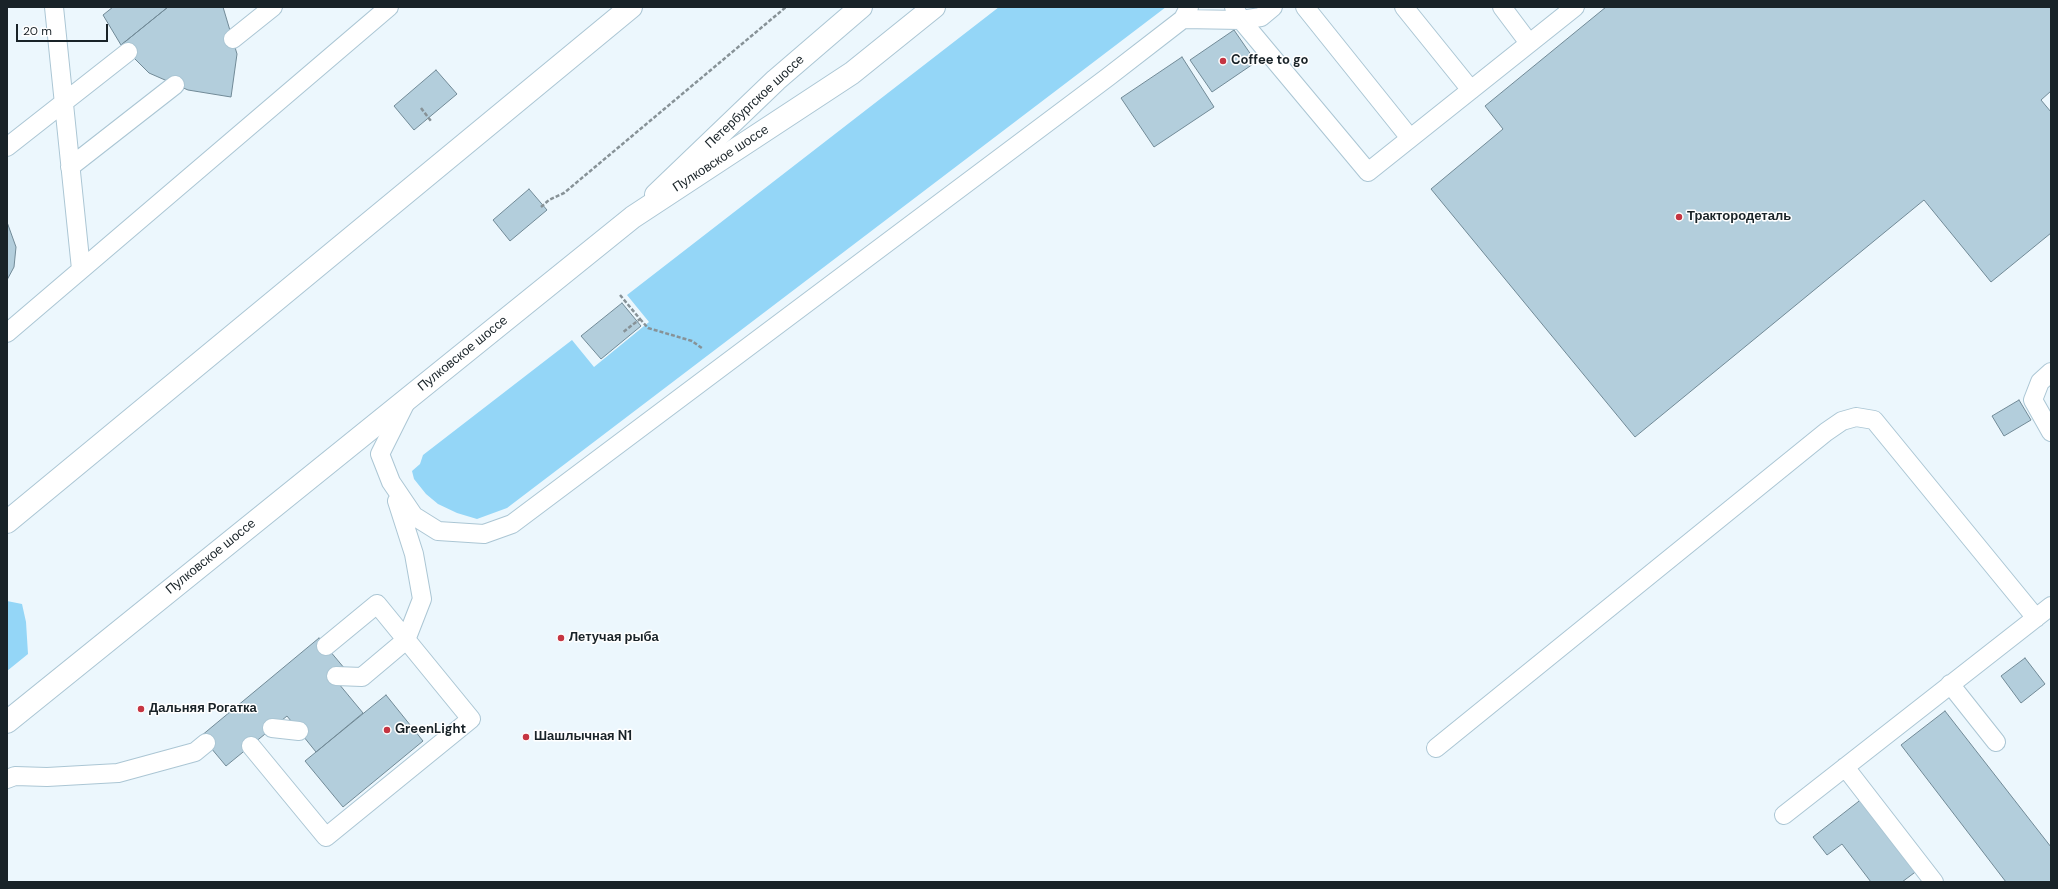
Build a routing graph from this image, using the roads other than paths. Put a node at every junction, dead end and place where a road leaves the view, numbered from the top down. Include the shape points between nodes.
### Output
1 (54, 7) edge
2 (273, 7) edge
3 (389, 7) edge
4 (631, 7) edge
5 (861, 7) edge
6 (934, 7) edge
7 (1273, 7) edge
8 (1305, 7) edge
9 (1404, 7) edge
10 (1502, 7) edge
11 (1575, 7) edge
12 (1186, 13) edge
13 (1237, 13) edge
14 (233, 39) dead end
15 (1529, 44) junction
16 (128, 52) dead end
17 (175, 84) dead end
18 (1471, 90) junction
19 (63, 103) junction
20 (1410, 138) junction
21 (7, 147) edge
22 (70, 168) junction
23 (633, 217) junction
24 (81, 269) junction
25 (7, 333) edge
26 (2051, 372) edge
27 (407, 400) junction
28 (2051, 432) edge
29 (391, 482) junction
30 (7, 522) edge
31 (2051, 606) edge
32 (2036, 618) junction
33 (406, 640) junction
34 (326, 646) dead end
35 (336, 676) dead end
36 (1950, 684) junction
37 (7, 722) edge
38 (272, 728) dead end
39 (299, 731) dead end
40 (1996, 742) dead end
41 (206, 743) dead end
42 (251, 746) dead end
43 (1436, 748) dead end
44 (1845, 767) junction
45 (7, 779) edge
46 (1784, 815) dead end
47 (1934, 882) edge

1 - 19 lane
2 - 14 lane
3 - 24 lane
4 - 30 main road
5 - 23 main road, Петербургское шоссе via 776,80
6 - 23 main road, Пулковское шоссе via 852,73
7 - 13 lane via 1261,16
8 - 20 lane
9 - 18 lane
10 - 15 lane
11 - 15 lane
12 - 13 lane
12 - 29 lane via 1108,78 512,524 484,534 438,531 414,516
13 - 20 lane via 1368,172
15 - 18 lane
16 - 19 lane
17 - 22 lane
18 - 20 lane
19 - 21 lane
19 - 22 lane
22 - 24 lane
23 - 27 main road, Пулковское шоссе
24 - 25 lane
26 - 28 lane via 2040,382 2033,400
27 - 29 lane via 380,454
27 - 37 main road, Пулковское шоссе
29 - 33 lane via 414,554 422,599
31 - 32 lane
32 - 36 lane
32 - 43 lane via 1874,420 1856,416 1842,421 1826,432
33 - 34 lane via 377,604
33 - 35 lane via 362,677
33 - 42 lane via 471,719 326,838
36 - 40 lane
36 - 44 lane
38 - 39 lane
41 - 45 lane via 195,752 118,773 15,776
44 - 46 lane
44 - 47 lane

